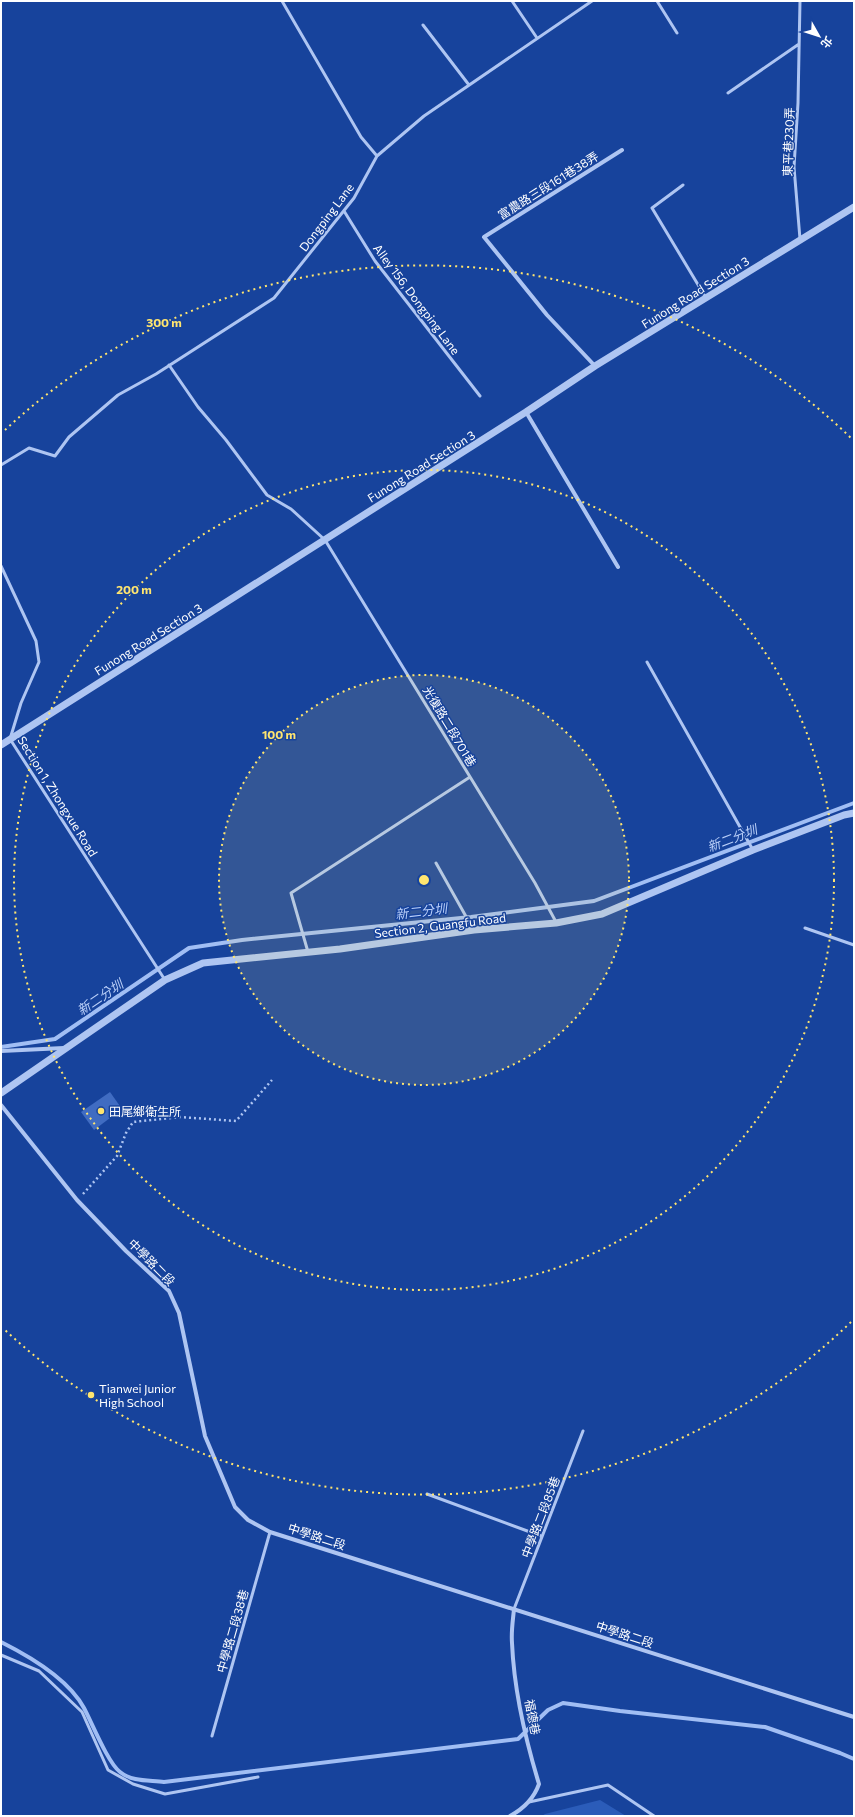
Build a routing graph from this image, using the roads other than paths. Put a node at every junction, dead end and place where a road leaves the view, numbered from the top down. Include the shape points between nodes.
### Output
1 (282, 1) edge
2 (512, 1) edge
3 (592, 1) edge
4 (657, 1) edge
5 (800, 1) edge
6 (423, 25) dead end
7 (677, 33) dead end
8 (537, 38) junction
9 (799, 44) junction
10 (469, 85) junction
11 (728, 93) dead end
12 (622, 150) dead end
13 (377, 156) junction
14 (683, 185) dead end
15 (854, 207) edge
16 (344, 210) junction
17 (800, 240) junction
18 (706, 298) junction
19 (169, 365) junction
20 (594, 366) junction
21 (480, 396) dead end
22 (526, 412) junction
23 (1, 465) edge
24 (325, 540) junction
25 (1, 566) edge
26 (618, 567) dead end
27 (647, 662) dead end
28 (10, 739) junction
29 (1, 744) edge
30 (470, 778) junction
31 (854, 813) edge
32 (753, 850) junction
33 (436, 863) dead end
34 (556, 923) junction
35 (805, 928) dead end
36 (474, 930) junction
37 (854, 946) edge
38 (308, 952) junction
39 (165, 980) junction
40 (64, 1048) junction
41 (1, 1051) edge
42 (1, 1093) edge
43 (1, 1105) edge
44 (583, 1431) dead end
45 (428, 1494) dead end
46 (270, 1532) junction
47 (541, 1536) junction
48 (514, 1609) junction
49 (1, 1655) edge
50 (854, 1717) edge
51 (212, 1736) dead end
52 (258, 1777) dead end
53 (529, 1802) junction
54 (510, 1816) edge
55 (654, 1816) edge

1 - 13 lane via 360,137
2 - 8 lane
3 - 8 lane, Dongping Lane
4 - 7 lane
5 - 9 lane, 東平巷230弄
6 - 10 lane
8 - 10 lane, Dongping Lane
9 - 11 lane
9 - 17 lane, 東平巷230弄 via 794,168
10 - 13 lane, Dongping Lane via 424,116
12 - 20 street, 富農路三段161巷38弄 via 484,237 547,315
13 - 16 lane, Dongping Lane via 354,198
14 - 18 lane via 652,208
15 - 17 street, Funong Road Section 3
16 - 19 lane, Dongping Lane via 274,298
16 - 21 lane, Alley 156, Dongping Lane via 375,261
17 - 18 street, Funong Road Section 3
18 - 20 street, Funong Road Section 3
19 - 23 lane, Dongping Lane via 118,396 69,437 55,456 29,448
19 - 24 lane, 光復路二段701巷 via 198,407 267,495 291,509
20 - 22 street, Funong Road Section 3
22 - 24 street, Funong Road Section 3
22 - 26 street
24 - 28 street, Funong Road Section 3
24 - 30 lane, 光復路二段701巷
25 - 28 lane, Section 1, Zhongxue Road via 36,641 40,662 21,703
27 - 32 lane
28 - 29 street, Funong Road Section 3
28 - 39 lane, Section 1, Zhongxue Road
30 - 34 lane, 光復路二段701巷 via 535,883
30 - 38 lane via 291,893
31 - 32 street, Section 2, Guangfu Road
32 - 34 street, Section 2, Guangfu Road via 602,914
33 - 36 lane
34 - 36 street, Section 2, Guangfu Road
35 - 37 lane
36 - 38 street, Section 2, Guangfu Road
38 - 39 street, Section 2, Guangfu Road via 203,963
39 - 40 street, Section 2, Guangfu Road
40 - 41 street
40 - 42 street, Section 2, Guangfu Road
43 - 46 street, 中學路二段 via 77,1200 169,1291 179,1313 205,1436 235,1507 248,1520
44 - 47 lane, 中學路二段85巷
45 - 47 lane
46 - 48 street, 中學路二段
46 - 51 lane, 中學路二段38巷
47 - 48 lane, 中學路二段85巷
48 - 50 street, 中學路二段
48 - 53 street, 福德巷 via 512,1641 515,1681 528,1749 539,1784
49 - 52 lane via 40,1671 82,1712 108,1770 133,1784 165,1794
53 - 54 street, 福德巷
53 - 55 lane via 608,1785

